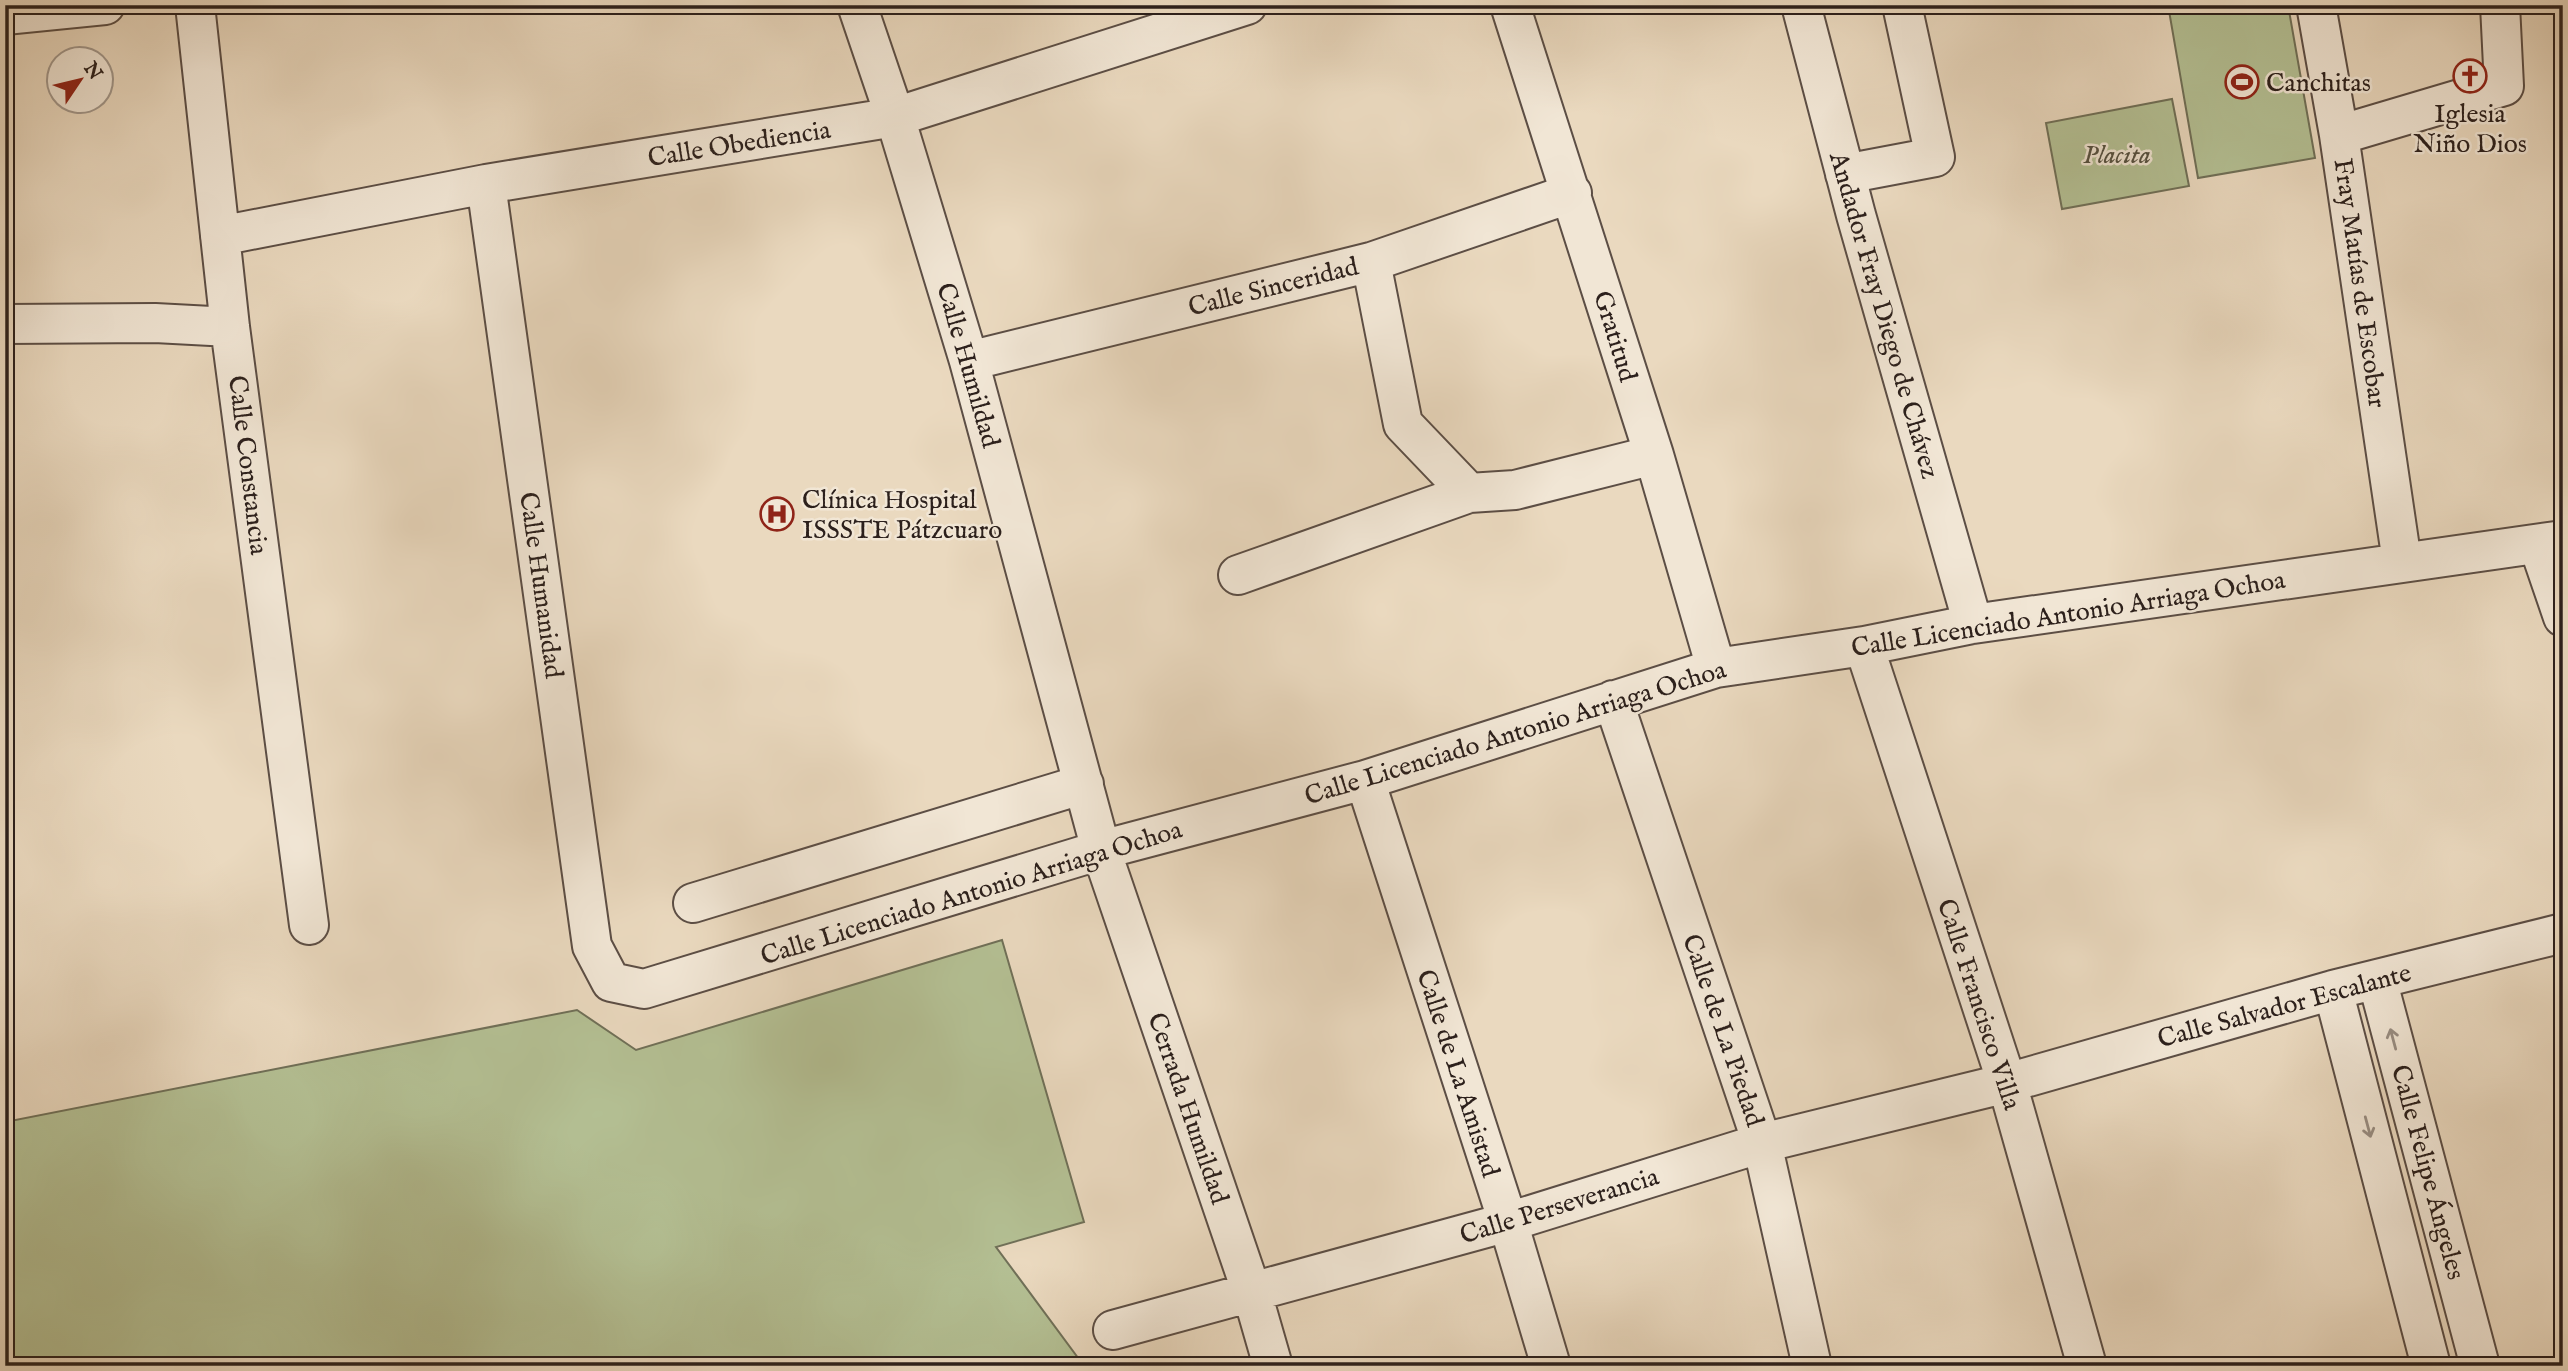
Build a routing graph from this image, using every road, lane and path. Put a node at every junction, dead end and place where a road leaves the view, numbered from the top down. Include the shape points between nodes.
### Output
1 (105, 5) edge
2 (195, 5) edge
3 (858, 5) edge
4 (1247, 5) edge
5 (1510, 5) edge
6 (1801, 5) edge
7 (1902, 5) edge
8 (2316, 5) edge
9 (2500, 5) edge
10 (5, 15) edge
11 (895, 117) junction
12 (2339, 135) junction
13 (1845, 174) junction
14 (486, 184) junction
15 (1572, 193) junction
16 (220, 236) junction
17 (1371, 262) junction
18 (5, 324) edge
19 (230, 327) junction
20 (969, 361) junction
21 (1654, 455) junction
22 (1469, 494) junction
23 (2550, 542) edge
24 (2402, 562) junction
25 (1238, 575) dead end
26 (2563, 617) edge
27 (1973, 624) junction
28 (1864, 646) junction
29 (1716, 668) junction
30 (1613, 700) junction
31 (1364, 780) junction
32 (1084, 784) junction
33 (1101, 850) junction
34 (693, 903) dead end
35 (309, 925) dead end
36 (2563, 933) edge
37 (2377, 979) junction
38 (611, 982) joint
39 (2333, 990) junction
40 (2007, 1083) junction
41 (1762, 1143) junction
42 (1508, 1222) junction
43 (1252, 1293) junction
44 (1113, 1330) dead end
45 (1273, 1366) edge
46 (1551, 1366) edge
47 (1812, 1366) edge
48 (2087, 1366) edge
49 (2431, 1366) edge
50 (2480, 1366) edge

1 - 10 street
2 - 16 street, Calle Constancia
3 - 11 street, Calle Humildad
4 - 11 street, Calle Obediencia
5 - 15 street, Gratitud
6 - 13 street, Andador Fray Diego de Chávez
7 - 13 street via 1935,157
8 - 12 street, Fray Matías de Escobar
9 - 12 street via 2504,86
11 - 14 street, Calle Obediencia
11 - 20 street, Calle Humildad
12 - 24 street, Fray Matías de Escobar
13 - 27 street, Andador Fray Diego de Chávez
14 - 16 street, Calle Obediencia
14 - 38 street, Calle Humanidad via 592,946
15 - 17 street, Calle Sinceridad
15 - 21 street, Gratitud
16 - 19 street, Calle Constancia
17 - 20 street, Calle Sinceridad
17 - 22 street via 1403,424
18 - 19 street
19 - 35 street, Calle Constancia
20 - 32 street, Calle Humildad
21 - 22 street via 1515,490
21 - 29 street, Gratitud
22 - 25 street
23 - 24 street, Calle Licenciado Antonio Arriaga Ochoa
23 - 26 street
24 - 27 street, Calle Licenciado Antonio Arriaga Ochoa
27 - 28 street, Calle Licenciado Antonio Arriaga Ochoa
28 - 29 street, Calle Licenciado Antonio Arriaga Ochoa
28 - 40 street, Calle Francisco Villa
29 - 30 street, Calle Licenciado Antonio Arriaga Ochoa
30 - 31 street, Calle Licenciado Antonio Arriaga Ochoa
30 - 41 street, Calle de La Piedad
31 - 33 street, Calle Licenciado Antonio Arriaga Ochoa
31 - 42 street, Calle de La Amistad
32 - 33 street, Calle Humildad
32 - 34 street
33 - 38 street, Calle Licenciado Antonio Arriaga Ochoa via 644,989
33 - 43 street, Cerrada Humildad
36 - 37 street, Calle Salvador Escalante
37 - 39 street, Calle Salvador Escalante
50 -> 37 street, Calle Felipe Ángeles
39 - 40 street, Calle Salvador Escalante
39 -> 49 street, Calle Felipe Ángeles
40 - 41 street, Calle Perseverancia
40 - 48 street, Calle Francisco Villa
41 - 42 street, Calle Perseverancia
41 - 47 street, Calle de La Piedad
42 - 43 street, Calle Perseverancia
42 - 46 street, Calle de La Amistad
43 - 44 street, Calle Perseverancia
43 - 45 street, Cerrada Humildad

